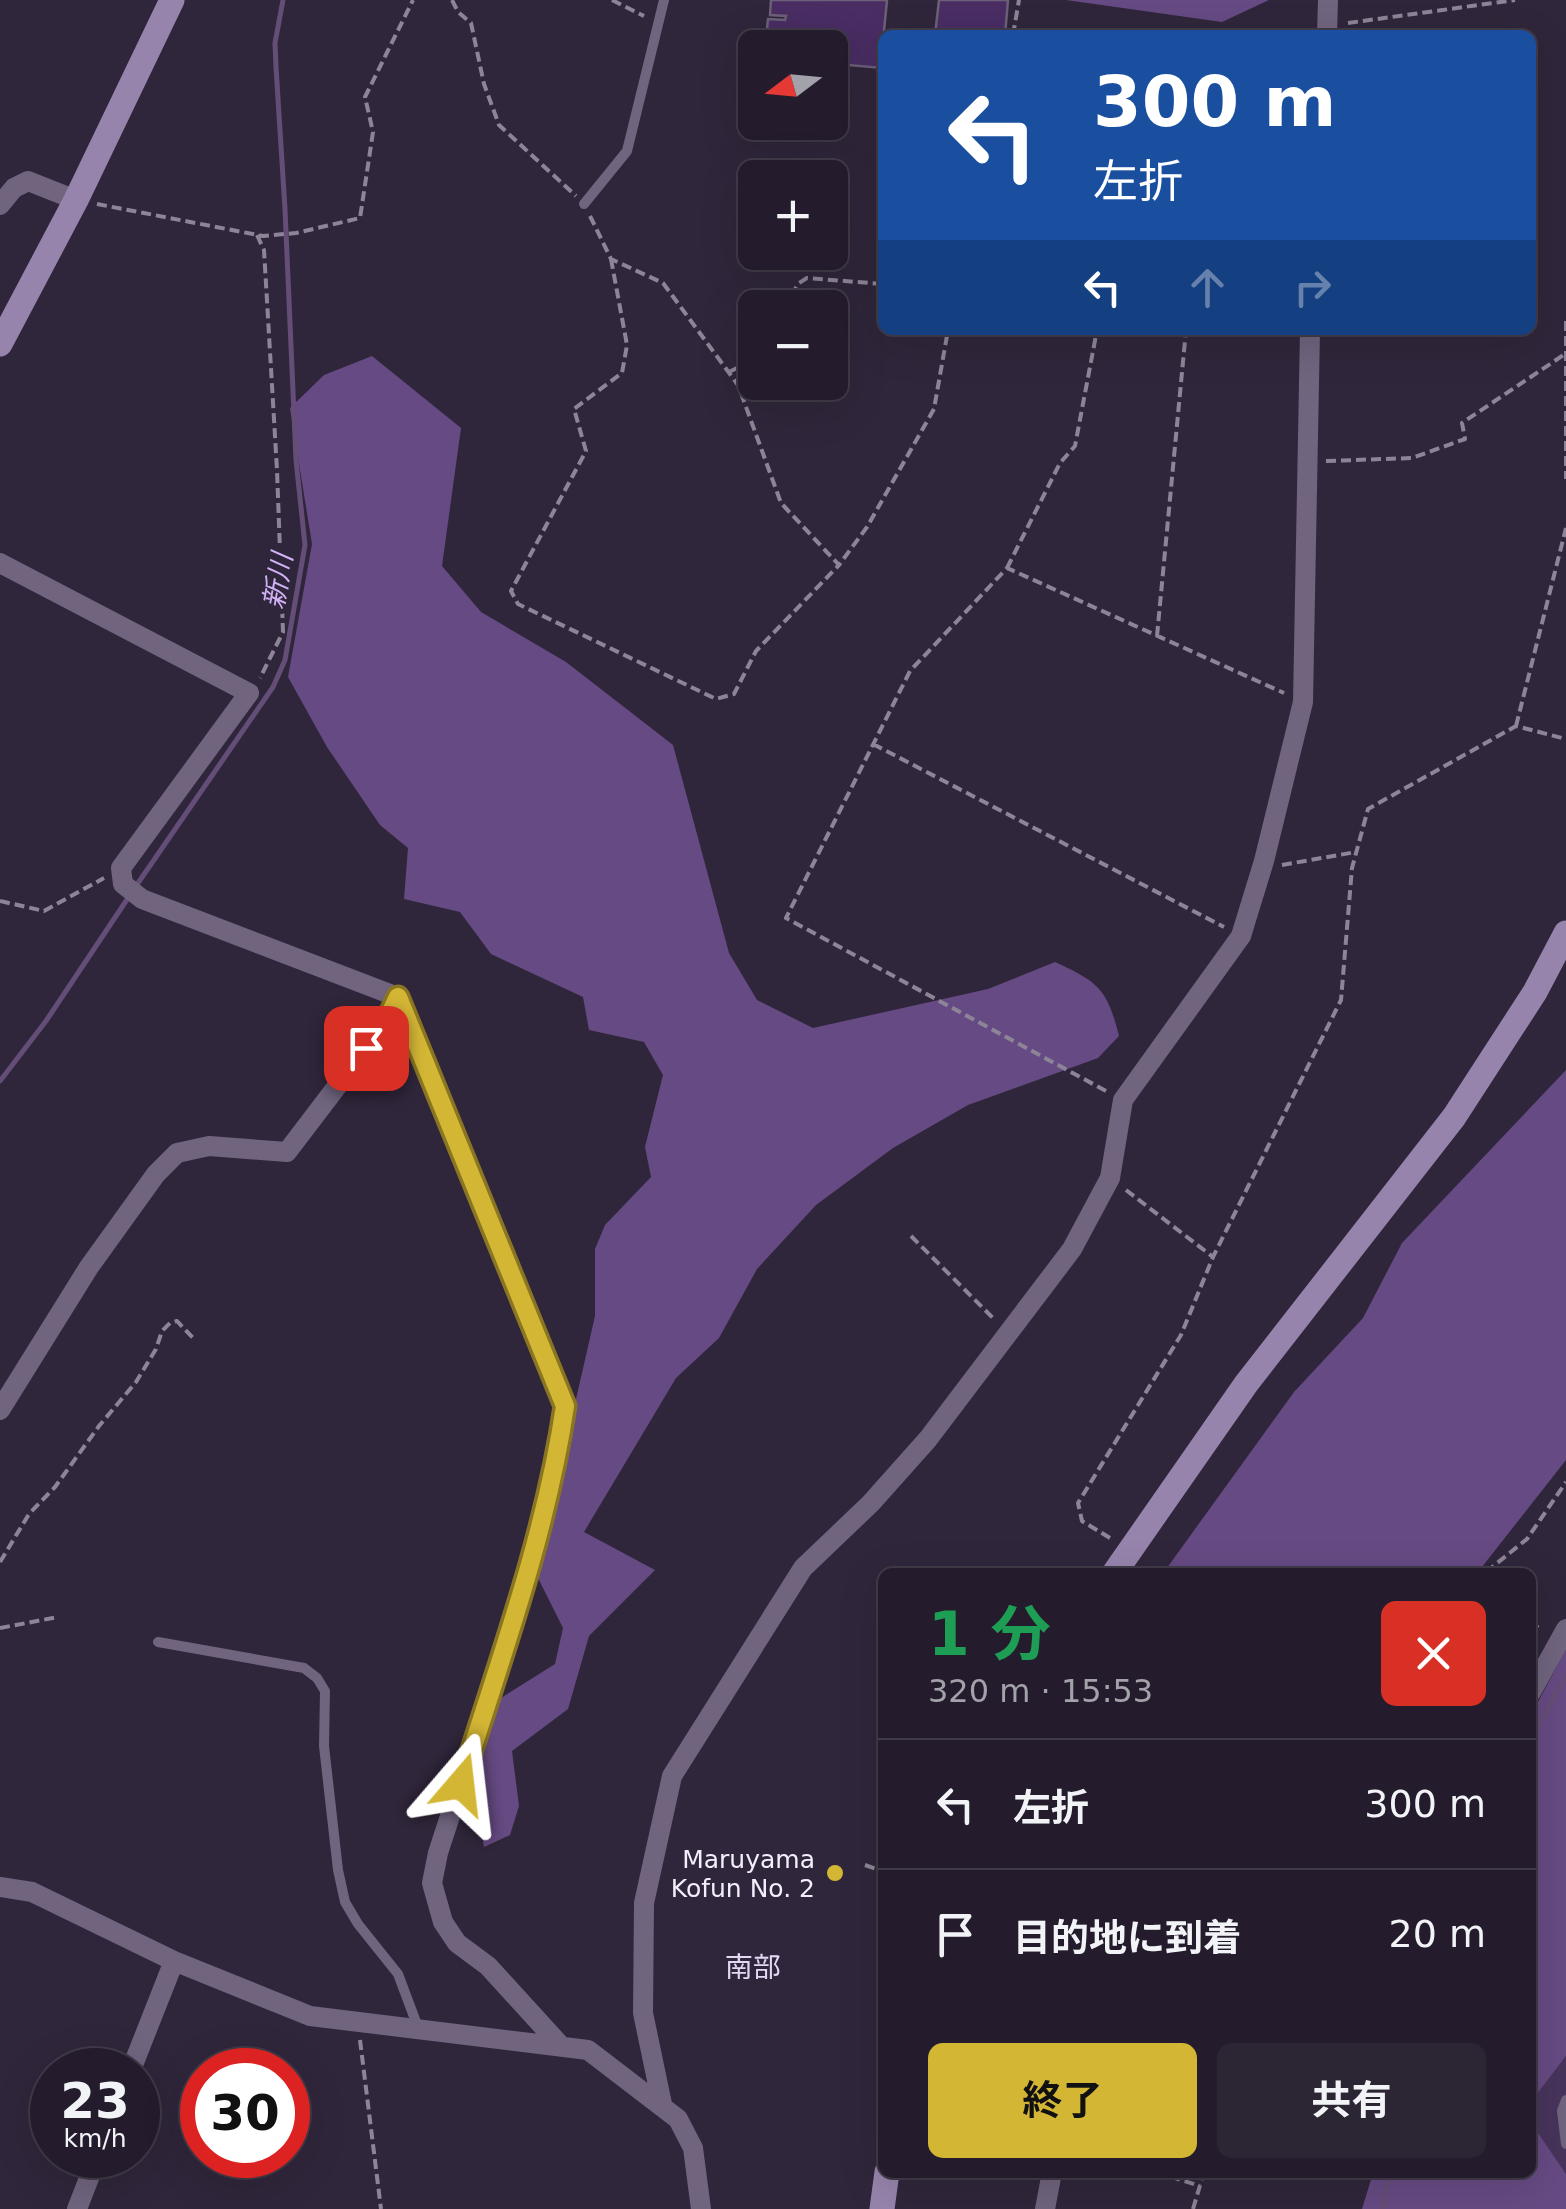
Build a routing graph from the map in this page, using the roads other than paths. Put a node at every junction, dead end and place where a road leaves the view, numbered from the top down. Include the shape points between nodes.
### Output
1 (172, 0) edge
2 (664, 0) edge
3 (1328, 0) edge
4 (1328, 30) edge
5 (76, 200) junction
6 (584, 204) road end
7 (0, 205) edge
8 (1310, 335) edge
9 (0, 344) edge
10 (0, 563) edge
11 (1566, 933) edge
12 (398, 997) junction
13 (0, 1410) edge
14 (1118, 1568) edge
15 (1566, 1629) edge
16 (158, 1642) dead end
17 (1536, 1683) edge
18 (0, 1886) edge
19 (174, 1962) junction
20 (420, 2031) junction
21 (561, 2046) junction
22 (141, 2048) edge
23 (1566, 2100) edge
24 (662, 2104) junction
25 (1566, 2144) edge
26 (89, 2178) edge
27 (886, 2178) edge
28 (1051, 2178) edge
29 (77, 2209) edge
30 (701, 2209) edge
31 (882, 2209) edge
32 (1045, 2209) edge

1 - 5 street
2 - 6 lane via 628,150
3 - 4 street
5 - 7 street via 28,182
5 - 9 street
8 - 24 street via 1303,702 1241,936 1123,1100 1110,1178 1072,1249 928,1439 802,1568 672,1776 644,1903 642,2013
10 - 12 street via 249,694 122,876 142,899
11 - 14 street via 1454,1118 1246,1384
12 - 13 street via 287,1152 210,1146 177,1154 156,1174 89,1266
12 - 21 street via 565,1406 558,1456 508,1638 432,1882 457,1943 488,1966
15 - 17 street
16 - 20 lane via 304,1668 317,1678 325,1691 324,1746 346,1902 398,1974
18 - 19 street via 32,1892
19 - 20 street via 310,2016
19 - 22 street
20 - 21 street
21 - 24 street via 588,2050
23 - 25 lane
24 - 30 street via 693,2148
26 - 29 street
27 - 31 street
28 - 32 street

